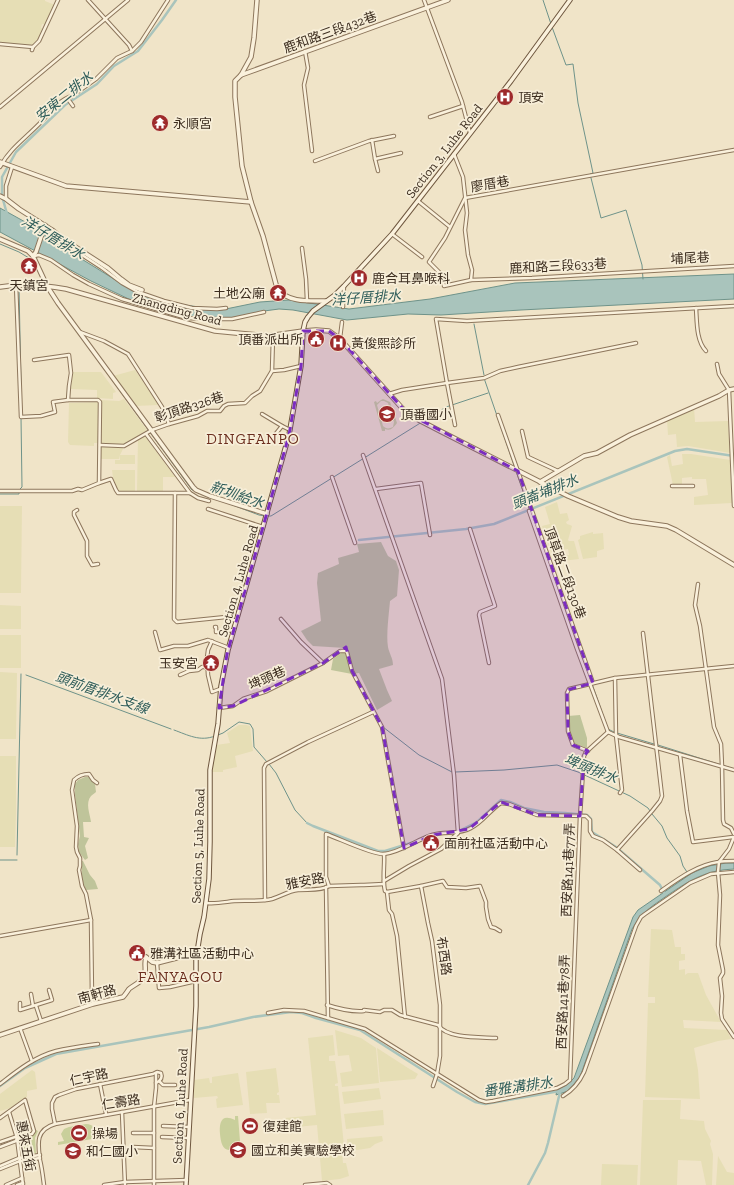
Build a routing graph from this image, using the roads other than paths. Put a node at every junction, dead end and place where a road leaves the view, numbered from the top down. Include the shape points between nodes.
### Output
1 (58, 0) edge
2 (88, 0) edge
3 (128, 0) edge
4 (168, 0) edge
5 (257, 0) edge
6 (424, 0) edge
7 (448, 0) edge
8 (570, 0) edge
9 (427, 8) junction
10 (106, 19) junction
11 (0, 44) edge
12 (132, 51) junction
13 (305, 51) junction
14 (241, 75) junction
15 (68, 99) dead end
16 (73, 106) dead end
17 (463, 106) junction
18 (0, 107) edge
19 (430, 117) dead end
20 (470, 134) junction
21 (394, 136) dead end
22 (372, 140) junction
23 (734, 150) edge
24 (312, 151) dead end
25 (401, 153) dead end
26 (454, 154) junction
27 (375, 159) junction
28 (315, 161) dead end
29 (2, 163) edge
30 (11, 166) junction
31 (0, 167) edge
32 (378, 171) dead end
33 (0, 196) edge
34 (465, 198) junction
35 (6, 199) junction
36 (418, 201) junction
37 (251, 202) junction
38 (45, 225) junction
39 (450, 227) junction
40 (392, 234) junction
41 (0, 239) edge
42 (302, 248) dead end
43 (33, 256) junction
44 (422, 257) dead end
45 (734, 266) edge
46 (646, 271) joint
47 (471, 280) junction
48 (16, 284) junction
49 (46, 286) junction
50 (344, 286) junction
51 (0, 287) edge
52 (142, 290) dead end
53 (307, 301) junction
54 (324, 303) junction
55 (734, 306) edge
56 (343, 307) dead end
57 (226, 308) dead end
58 (696, 308) junction
59 (264, 312) dead end
60 (308, 316) joint
61 (342, 322) dead end
62 (303, 331) junction
63 (79, 332) junction
64 (273, 336) junction
65 (340, 339) junction
66 (636, 343) dead end
67 (706, 351) dead end
68 (34, 360) dead end
69 (717, 364) dead end
70 (302, 366) junction
71 (272, 371) junction
72 (447, 383) junction
73 (734, 389) edge
74 (729, 390) junction
75 (389, 394) junction
76 (68, 400) junction
77 (262, 414) dead end
78 (498, 415) dead end
79 (169, 424) junction
80 (455, 425) dead end
81 (282, 426) junction
82 (290, 430) junction
83 (149, 432) junction
84 (522, 432) dead end
85 (274, 436) dead end
86 (100, 445) junction
87 (363, 455) dead end
88 (518, 471) junction
89 (559, 471) junction
90 (332, 476) dead end
91 (540, 482) junction
92 (99, 483) junction
93 (672, 486) dead end
94 (693, 486) dead end
95 (376, 489) junction
96 (0, 492) edge
97 (175, 493) junction
98 (190, 493) junction
99 (210, 501) dead end
100 (734, 506) edge
101 (208, 509) dead end
102 (77, 510) dead end
103 (529, 511) dead end
104 (267, 514) junction
105 (263, 527) junction
106 (470, 529) dead end
107 (430, 533) dead end
108 (355, 542) dead end
109 (98, 564) dead end
110 (734, 565) edge
111 (698, 584) dead end
112 (281, 619) dead end
113 (237, 621) junction
114 (215, 627) dead end
115 (234, 630) junction
116 (155, 632) dead end
117 (643, 633) dead end
118 (212, 641) junction
119 (229, 648) junction
120 (323, 663) junction
121 (489, 663) dead end
122 (734, 666) edge
123 (208, 667) junction
124 (706, 669) junction
125 (180, 675) dead end
126 (648, 675) junction
127 (615, 678) junction
128 (592, 684) junction
129 (220, 690) junction
130 (219, 708) junction
131 (373, 712) junction
132 (608, 732) junction
133 (616, 735) junction
134 (216, 736) joint
135 (656, 747) junction
136 (588, 751) junction
137 (680, 755) junction
138 (722, 766) junction
139 (734, 770) edge
140 (97, 783) dead end
141 (621, 792) dead end
142 (580, 816) junction
143 (458, 833) junction
144 (734, 836) edge
145 (404, 848) junction
146 (618, 849) junction
147 (384, 854) junction
148 (734, 861) edge
149 (719, 862) junction
150 (640, 870) dead end
151 (718, 872) junction
152 (734, 872) edge
153 (384, 882) junction
154 (421, 886) junction
155 (328, 887) junction
156 (387, 892) junction
157 (661, 892) dead end
158 (265, 900) junction
159 (207, 903) junction
160 (91, 920) junction
161 (576, 924) joint
162 (500, 931) dead end
163 (0, 936) edge
164 (196, 956) junction
165 (157, 963) junction
166 (196, 981) junction
167 (49, 990) dead end
168 (31, 994) dead end
169 (20, 1003) dead end
170 (93, 1004) junction
171 (327, 1005) junction
172 (34, 1006) junction
173 (268, 1013) dead end
174 (405, 1017) junction
175 (328, 1018) junction
176 (41, 1021) junction
177 (20, 1028) junction
178 (195, 1029) joint
179 (440, 1029) junction
180 (0, 1035) edge
181 (734, 1037) edge
182 (496, 1038) dead end
183 (98, 1044) dead end
184 (32, 1061) junction
185 (156, 1073) junction
186 (436, 1075) junction
187 (160, 1082) junction
188 (156, 1083) junction
189 (0, 1084) edge
190 (100, 1084) junction
191 (175, 1085) dead end
192 (433, 1086) dead end
193 (563, 1096) dead end
194 (190, 1100) junction
195 (154, 1107) junction
196 (9, 1112) junction
197 (122, 1112) junction
198 (106, 1114) junction
199 (0, 1118) edge
200 (55, 1124) junction
201 (163, 1126) dead end
202 (189, 1127) junction
203 (134, 1133) dead end
204 (154, 1133) junction
205 (162, 1137) dead end
206 (17, 1138) junction
207 (188, 1138) junction
208 (0, 1142) edge
209 (0, 1147) edge
210 (133, 1147) dead end
211 (154, 1148) junction
212 (40, 1156) junction
213 (20, 1160) junction
214 (0, 1166) edge
215 (0, 1169) edge
216 (22, 1178) junction
217 (187, 1180) junction
218 (154, 1181) junction
219 (125, 1183) edge
220 (23, 1184) edge
221 (6, 1185) edge
222 (17, 1185) edge
223 (44, 1185) edge
224 (104, 1185) edge
225 (154, 1185) edge
226 (186, 1185) edge
227 (305, 1185) edge
228 (330, 1185) edge

1 - 11 street via 33,49
2 - 10 street
3 - 10 street
4 - 12 street via 141,42
5 - 14 street via 251,56
6 - 9 street
7 - 9 street, 鹿和路三段432巷
8 - 20 street, Section 3, Luhe Road
9 - 13 street, 鹿和路三段432巷
9 - 17 street
10 - 12 street
10 - 18 street
12 - 29 street via 117,58 96,79 67,97 16,145
13 - 14 street, 鹿和路三段432巷
13 - 24 street via 308,68 304,85
14 - 37 street via 235,81 235,97 242,166
15 - 16 street
17 - 19 street
17 - 20 street
20 - 26 street, Section 3, Luhe Road
21 - 22 street
22 - 27 street
22 - 28 street
23 - 34 street, 廖厝巷
25 - 27 street
26 - 34 street via 463,177
26 - 36 street, Section 3, Luhe Road
27 - 32 street
29 - 30 street
29 - 31 street
30 - 35 street
30 - 37 street via 66,186
33 - 35 street
34 - 39 street
34 - 47 street via 465,230 472,270
35 - 38 street
36 - 39 street
36 - 40 street, Section 3, Luhe Road
37 - 53 street via 277,288 286,297
38 - 43 street
38 - 52 street via 129,285
38 - 57 street via 56,238 138,292 192,308
39 - 47 street, 鹿和路三段633巷 via 429,262 441,274 444,286
40 - 44 street
40 - 50 street, Section 3, Luhe Road
41 - 43 street via 28,251
42 - 53 street
43 - 49 street
43 - 59 street via 51,260 89,284 122,299 187,318 232,319
45 - 46 street, 埔尾巷
46 - 47 street, 鹿和路三段633巷
48 - 49 street, Zhangding Road
48 - 51 street, Zhangding Road
48 - 76 street via 21,417 55,412 53,402
49 - 63 street
49 - 64 street, Zhangding Road via 66,289 214,331
50 - 54 street, Section 3, Luhe Road
50 - 56 street
53 - 54 street
54 - 60 street, Section 3, Luhe Road
55 - 58 street
58 - 67 street via 699,337
58 - 72 street via 467,321 436,319
60 - 62 street, Section 4, Luhe Road
61 - 65 street
62 - 64 street, Zhangding Road
62 - 65 street, Zhangding Road via 329,331
62 - 70 street, Section 4, Luhe Road
63 - 79 street via 104,341 128,354 162,406
63 - 83 street
64 - 71 street
65 - 75 street
66 - 72 street via 500,371 484,378
68 - 76 street via 69,355 71,373
69 - 74 street via 719,374
70 - 71 street
70 - 82 street, Section 4, Luhe Road
71 - 79 street, 彰頂路326巷 via 260,391 245,403 228,404 220,411 207,411
72 - 75 street
72 - 80 street
73 - 74 street
74 - 89 street via 630,435 597,453 584,456
74 - 100 street
75 - 88 street via 404,411 420,421
76 - 86 street via 100,402
77 - 81 street
78 - 88 street, 頂草路二段130巷
79 - 83 street, 彰頂路326巷
81 - 82 street
81 - 85 street
82 - 104 street, Section 4, Luhe Road
83 - 86 street, 彰頂路326巷 via 124,446
83 - 98 street
83 - 104 street via 196,490
84 - 89 street via 528,457
86 - 92 street
87 - 95 street
88 - 91 street
88 - 128 street, 頂草路二段130巷
89 - 91 street
90 - 108 street
91 - 110 street via 612,515 631,521 667,526
92 - 96 street via 72,491
92 - 97 street via 111,479 118,493
93 - 94 street
95 - 107 street via 422,483
95 - 143 street via 442,679 454,775
97 - 98 street
97 - 113 street via 174,620 177,622 226,617
98 - 99 street
101 - 105 street
102 - 109 street via 74,515 87,541 87,556 92,565
103 - 128 street
104 - 105 street, Section 4, Luhe Road
105 - 113 street, Section 4, Luhe Road
106 - 121 street via 495,606 480,612
111 - 124 street via 695,605
112 - 120 street
113 - 115 street, Section 4, Luhe Road
114 - 115 street via 216,632
115 - 119 street, Section 4, Luhe Road
116 - 118 street via 160,650
117 - 126 street
118 - 119 street
118 - 123 street via 208,650
119 - 129 street, Section 4, Luhe Road
120 - 130 street, 埤頭巷 via 267,691 243,699 233,706
120 - 131 street, 埤頭巷 via 345,650 352,671
122 - 124 street
123 - 125 street
123 - 129 street via 212,692
124 - 126 street
124 - 138 street via 714,727 721,744
126 - 127 street
126 - 135 street
127 - 128 street
127 - 133 street
128 - 132 street
128 - 136 street via 570,689 567,693 568,731 573,744
129 - 130 street, Section 4, Luhe Road
130 - 134 street, Section 4, Luhe Road
131 - 145 street via 382,727
131 - 158 street via 266,764
132 - 133 street
132 - 136 street
133 - 135 street
133 - 141 street
134 - 159 street, Section 5, Luhe Road via 210,770
135 - 137 street
135 - 146 street via 662,796
136 - 142 street, 西安路141巷77弄 via 584,756
137 - 138 street
137 - 144 street via 693,842
138 - 139 street
138 - 144 street via 723,820 724,824 731,828
140 - 160 street via 89,774 84,775 74,780 72,790 77,826 76,847 80,858 79,870
142 - 143 street via 537,815 501,803 480,823
142 - 146 street via 589,818 593,836
142 - 161 street, 西安路141巷77弄
143 - 145 street via 433,835
143 - 153 street, 雅安路 via 441,849
144 - 149 street via 729,849
145 - 147 street
146 - 150 street
147 - 153 street
147 - 155 street via 372,852 326,834
148 - 149 street
149 - 151 street
149 - 157 street via 688,873
151 - 152 street
151 - 181 street via 718,945 724,970 720,978 721,1013
151 - 193 street via 690,883 641,917 584,1072 575,1087
153 - 155 street, 雅安路
153 - 156 street
154 - 156 street
154 - 162 street via 443,881 446,887 480,886 491,927
154 - 179 street, 布西路 via 432,941 440,1005
155 - 158 street, 雅安路 via 297,890
155 - 171 street
156 - 174 street via 389,910 397,936
158 - 159 street, 雅安路
159 - 164 street, Section 5, Luhe Road
160 - 163 street
160 - 170 street
161 - 186 street, 西安路141巷78弄 via 570,1080 557,1088 486,1102 474,1098
164 - 165 street, 南軒路 via 192,954
164 - 166 street, Section 5, Luhe Road
165 - 166 street via 159,988
165 - 170 street, 南軒路 via 146,957 144,976 123,997
166 - 178 street, Section 5, Luhe Road
167 - 172 street via 52,1000
168 - 172 street
169 - 172 street via 20,1010
170 - 176 street, 南軒路
171 - 174 street via 343,1010 392,1010
171 - 175 street
172 - 176 street
173 - 175 street via 296,1010
174 - 179 street via 436,1024
175 - 186 street via 365,1030
176 - 177 street, 南軒路
177 - 180 street, 南軒路
177 - 184 street
178 - 194 street, Section 6, Luhe Road
179 - 182 street via 458,1036
179 - 186 street, 布西路 via 440,1056
183 - 184 street via 56,1051
184 - 189 street
185 - 187 street via 162,1073
185 - 188 street
185 - 190 street, 仁宇路
186 - 192 street, 布西路
187 - 188 street
187 - 191 street
188 - 195 street
190 - 198 street
190 - 200 street, 仁宇路 via 63,1093 55,1098 52,1109
194 - 195 street, 仁壽路
194 - 202 street, Section 6, Luhe Road
195 - 197 street, 仁壽路
195 - 204 street
196 - 199 street
196 - 206 street, 惠來五街
196 - 206 street via 26,1100 34,1131 32,1134
197 - 198 street, 仁壽路
197 - 219 street
198 - 200 street, 仁壽路
200 - 212 street via 45,1129 40,1136
201 - 202 street
202 - 207 street, Section 6, Luhe Road
203 - 204 street
204 - 211 street
205 - 207 street
206 - 208 street
206 - 209 street via 16,1141
206 - 213 street, 惠來五街
207 - 217 street, Section 6, Luhe Road
210 - 211 street
211 - 218 street
212 - 213 street
212 - 223 street
213 - 214 street
213 - 215 street
213 - 216 street, 惠來五街
216 - 220 street, 惠來五街
216 - 221 street
217 - 218 street
217 - 226 street, Section 6, Luhe Road
218 - 219 street
218 - 225 street
219 - 224 street
220 - 222 street
227 - 228 street

